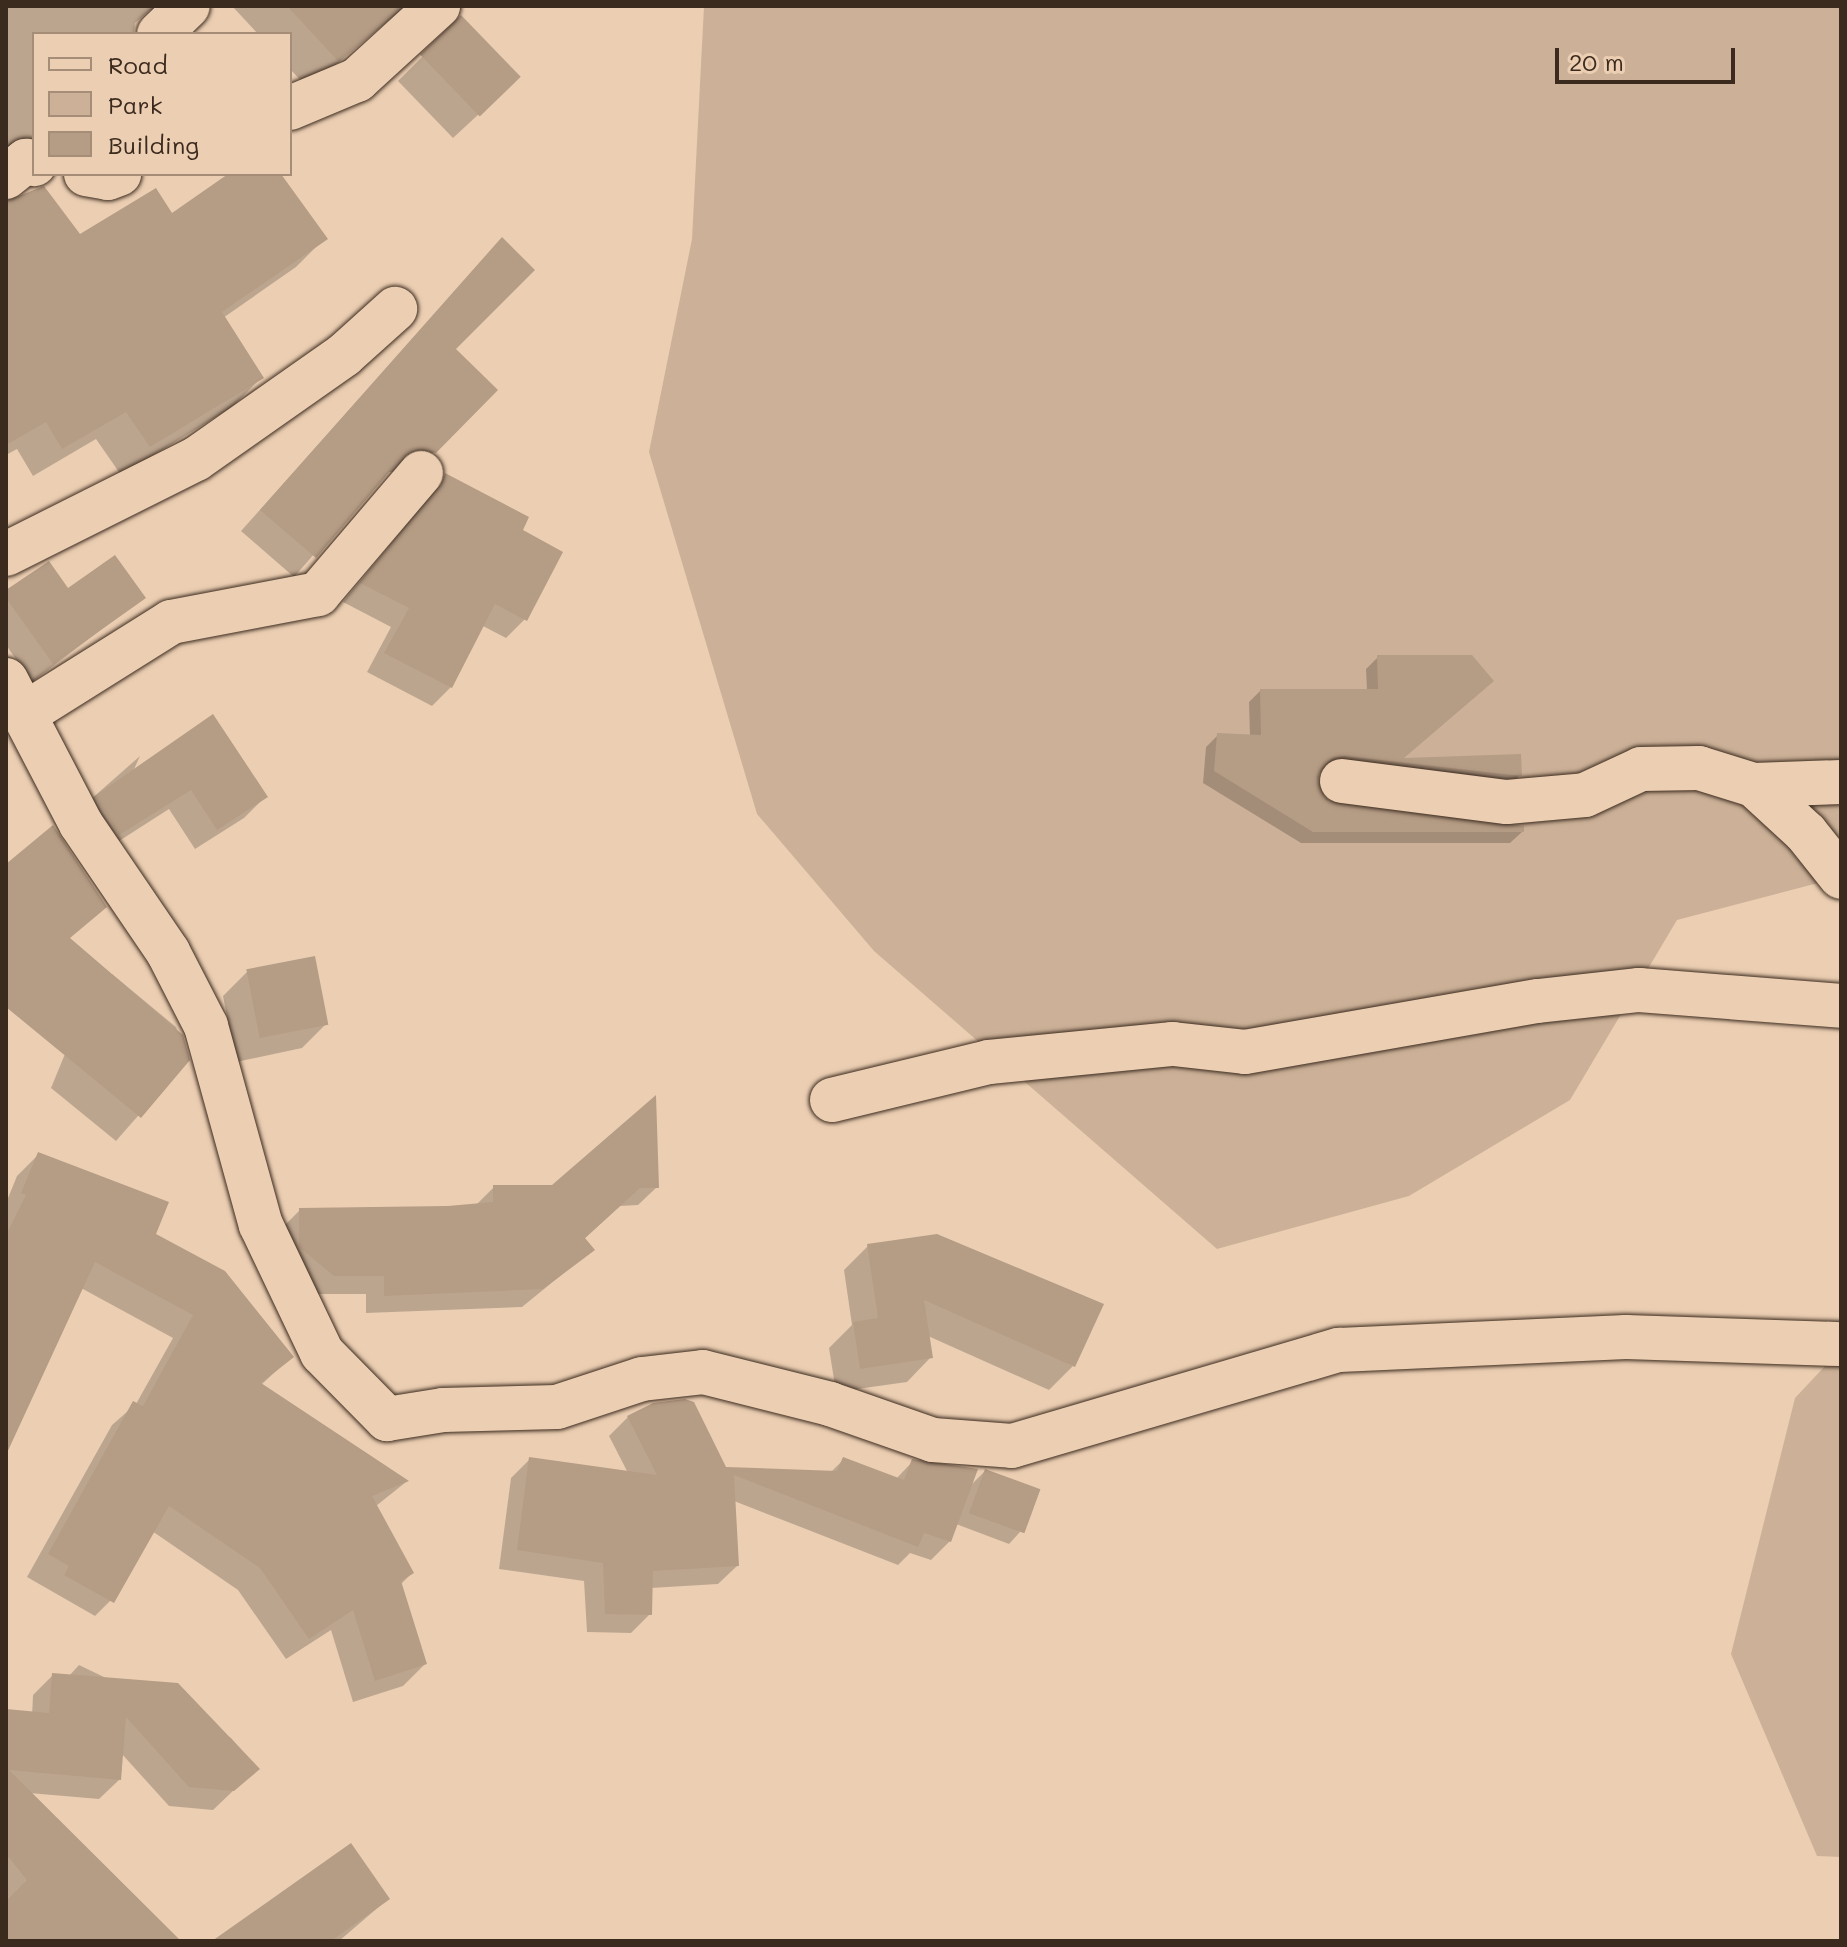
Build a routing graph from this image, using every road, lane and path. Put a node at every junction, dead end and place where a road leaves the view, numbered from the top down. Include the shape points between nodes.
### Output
1 (188, 6) edge
2 (438, 6) edge
3 (161, 32) edge
4 (292, 107) edge
5 (395, 309) dead end
6 (421, 473) dead end
7 (6, 554) edge
8 (15, 697) edge
9 (1342, 781) dead end
10 (1841, 782) edge
11 (1754, 785) junction
12 (1841, 877) edge
13 (1841, 1006) edge
14 (832, 1100) dead end
15 (1841, 1344) edge

1 - 3 street
2 - 4 street via 357,80
5 - 7 street via 344,355 196,459
6 - 8 street via 318,594 171,622
8 - 15 street via 81,824 168,952 206,1026 261,1225 322,1353 387,1419 443,1410 557,1407 642,1379 703,1372 830,1404 933,1440 1012,1446 1339,1350 1626,1337
9 - 11 street via 1507,802 1585,795 1641,769 1699,768
10 - 11 street
11 - 12 street via 1806,833
13 - 14 street via 1639,990 1538,1001 1245,1052 1173,1044 989,1062

